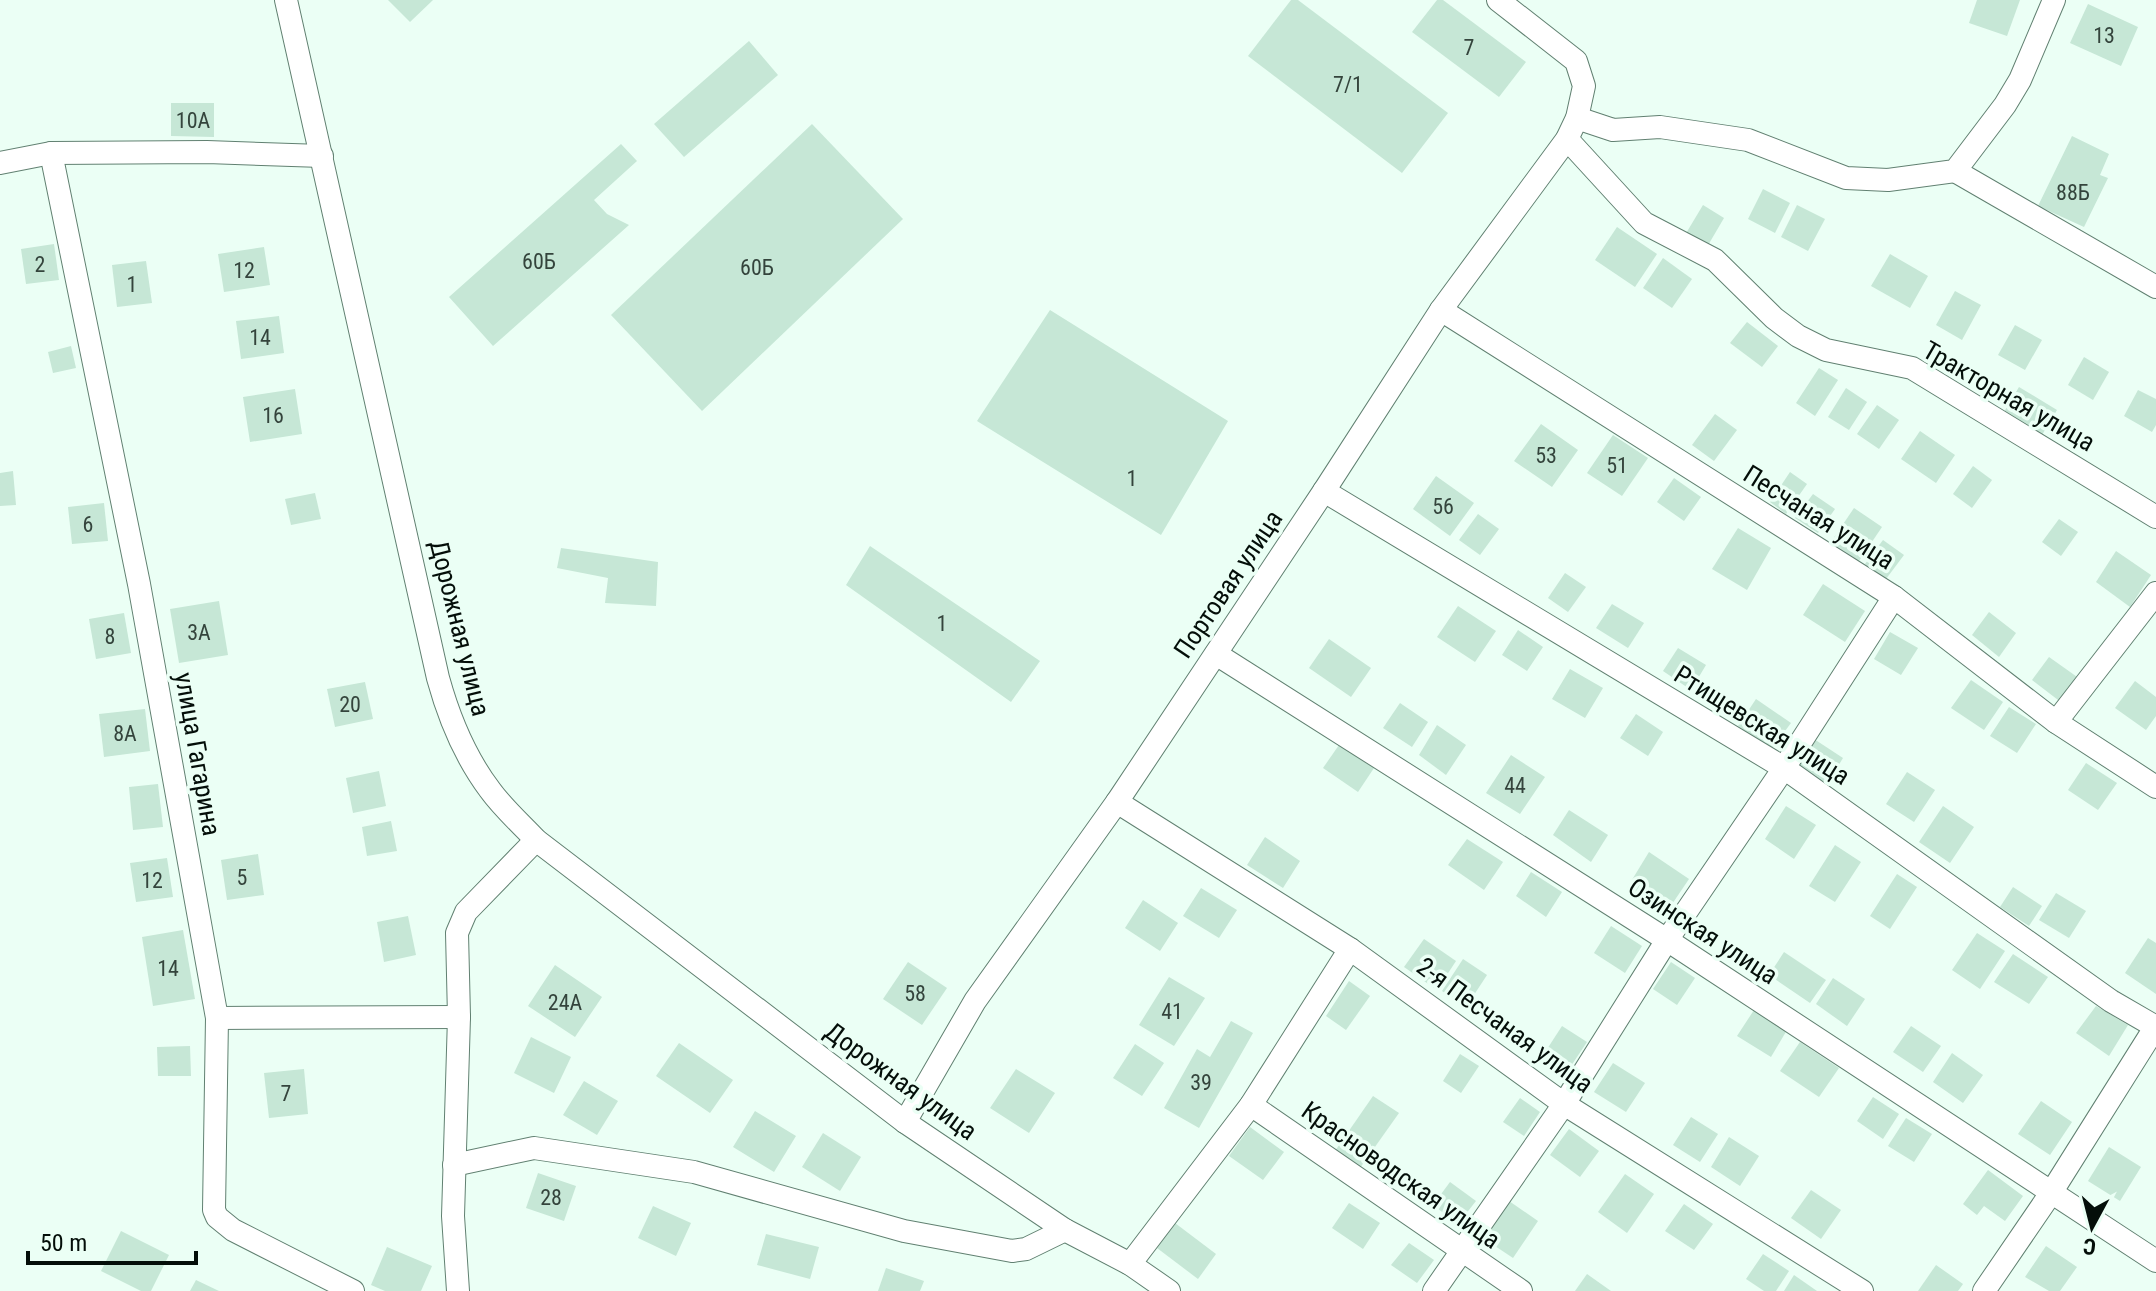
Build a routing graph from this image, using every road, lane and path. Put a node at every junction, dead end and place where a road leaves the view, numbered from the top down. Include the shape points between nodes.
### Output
1 (286, 0) edge
2 (1498, 0) edge
3 (2054, 0) edge
4 (1577, 118) junction
5 (1567, 139) junction
6 (51, 153) junction
7 (322, 156) junction
8 (0, 163) edge
9 (1955, 171) junction
10 (2156, 287) edge
11 (1441, 310) junction
12 (1324, 491) junction
13 (2156, 517) edge
14 (2156, 593) edge
15 (1894, 597) junction
16 (1216, 654) junction
17 (2056, 722) junction
18 (1784, 768) junction
19 (2156, 787) edge
20 (1117, 802) junction
21 (536, 840) junction
22 (1667, 940) junction
23 (1350, 949) junction
24 (459, 1017) junction
25 (217, 1018) junction
26 (2156, 1026) edge
27 (1564, 1104) junction
28 (1251, 1105) junction
29 (905, 1122) junction
30 (454, 1165) junction
31 (2051, 1193) junction
32 (1065, 1230) junction
33 (1459, 1251) junction
34 (2156, 1261) edge
35 (1130, 1264) junction
36 (353, 1291) edge
37 (458, 1291) edge
38 (1169, 1291) edge
39 (1434, 1291) edge
40 (1521, 1291) edge
41 (1862, 1291) edge
42 (1984, 1291) edge

1 - 7 street, Дорожная улица
2 - 4 street, Портовая улица via 1576,61 1584,86
3 - 9 street via 2020,80
4 - 5 street, Портовая улица
4 - 9 street via 1613,130 1660,127 1748,140 1846,178 1888,180
5 - 11 street, Портовая улица
5 - 13 street, Тракторная улица via 1644,223 1715,260 1798,336 1826,350 1912,368
6 - 7 street
6 - 8 street
6 - 25 street, улица Гагарина via 139,584
7 - 21 street, Дорожная улица via 447,712 490,790
9 - 10 street
11 - 12 street, Портовая улица
11 - 15 street, Песчаная улица
12 - 16 street, Портовая улица
12 - 18 street, Ртищевская улица
14 - 17 street
15 - 17 street, Песчаная улица
15 - 18 street
16 - 20 street, Портовая улица
16 - 22 street, Озинская улица
17 - 19 street, Песчаная улица
18 - 22 street
18 - 26 street, Ртищевская улица via 2111,1001
20 - 23 street, 2-я Песчаная улица
20 - 29 street, Портовая улица via 975,1001
21 - 24 street via 462,918 456,944
21 - 29 street, Дорожная улица
22 - 27 street
22 - 31 street, Озинская улица
23 - 27 street, 2-я Песчаная улица
23 - 28 street
24 - 25 street
24 - 30 street
25 - 36 street, улица Гагарина via 217,1217
26 - 31 street
27 - 33 street
27 - 41 street, 2-я Песчаная улица
28 - 33 street, Красноводская улица
28 - 35 street
29 - 32 street, Дорожная улица
30 - 32 street via 514,1151 554,1150 694,1172 904,1231 1012,1251
30 - 37 street
31 - 34 street, Озинская улица
31 - 42 street
32 - 35 street, Дорожная улица
33 - 39 street
33 - 40 street, Красноводская улица
35 - 38 street, Дорожная улица

